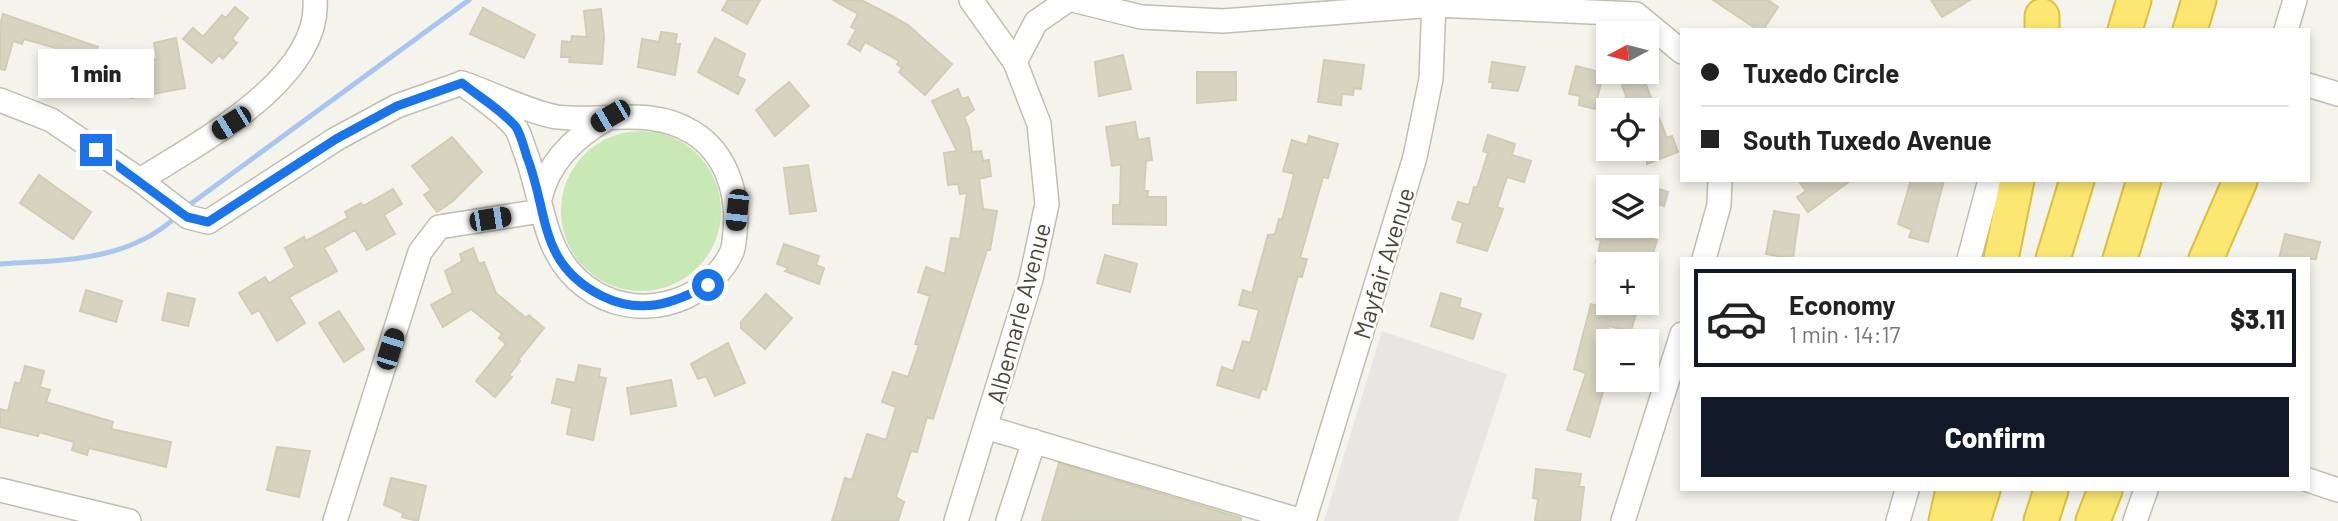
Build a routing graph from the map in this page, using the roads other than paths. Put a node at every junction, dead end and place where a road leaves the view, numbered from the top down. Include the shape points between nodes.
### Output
1 (315, 0) edge
2 (971, 0) edge
3 (1070, 0) edge
4 (2134, 0) edge
5 (2199, 0) edge
6 (2295, 0) edge
7 (1434, 3) edge
8 (2126, 28) edge
9 (2191, 28) edge
10 (2287, 28) edge
11 (1680, 50) edge
12 (1015, 62) junction
13 (462, 83) junction
14 (2310, 86) edge
15 (2338, 94) edge
16 (0, 100) edge
17 (610, 116) junction
18 (140, 180) junction
19 (1720, 182) edge
20 (1989, 182) edge
21 (2017, 182) edge
22 (2076, 182) edge
23 (2143, 182) edge
24 (2240, 182) edge
25 (2240, 182) edge
26 (540, 206) junction
27 (1705, 257) edge
28 (1970, 257) edge
29 (2001, 257) edge
30 (2054, 257) edge
31 (2121, 257) edge
32 (2207, 257) edge
33 (2218, 257) edge
34 (1680, 340) edge
35 (985, 428) junction
36 (1034, 441) junction
37 (2310, 482) edge
38 (0, 490) edge
39 (2338, 490) edge
40 (1907, 491) edge
41 (1952, 491) edge
42 (1983, 491) edge
43 (2051, 491) edge
44 (2105, 491) edge
45 (2146, 491) edge
46 (129, 521) edge
47 (335, 521) edge
48 (956, 521) edge
49 (1008, 521) edge
50 (1303, 521) edge
51 (1623, 521) edge
52 (1898, 521) edge
53 (1946, 521) edge
54 (1973, 521) edge
55 (2041, 521) edge
56 (2093, 521) edge
57 (2135, 521) edge

1 - 18 street via 307,41 289,71 231,123
2 - 12 street, Albemarle Avenue
3 - 7 street via 1142,17 1223,21
3 - 12 street via 1035,22
4 - 8 highway
5 - 9 highway
6 - 10 street
7 - 11 street via 1636,14
7 - 50 street, Mayfair Avenue via 1431,79 1415,157
12 - 35 street, Albemarle Avenue via 1039,124 1047,204 1031,279
13 - 17 street via 556,117
13 - 18 street via 397,106 336,139 208,222 179,210
13 - 26 street via 516,128 535,176
14 - 15 street
16 - 18 street via 51,120
17 - 26 street via 583,132 563,152 546,180
17 - 26 street via 657,118 693,132 721,161 737,210 733,252 708,285 656,306 620,305 588,289 564,268
19 - 27 street via 1719,205
20 - 28 street
21 - 29 highway
22 - 30 highway
23 - 31 highway
24 - 32 highway
25 - 33 street
26 - 47 street via 439,227 428,238
34 - 51 street
35 - 36 street
35 - 48 street, Albemarle Avenue
36 - 49 street
36 - 50 street
37 - 39 street
38 - 46 street
40 - 52 street
41 - 53 highway
42 - 54 highway
43 - 55 highway
44 - 56 highway
45 - 57 street

